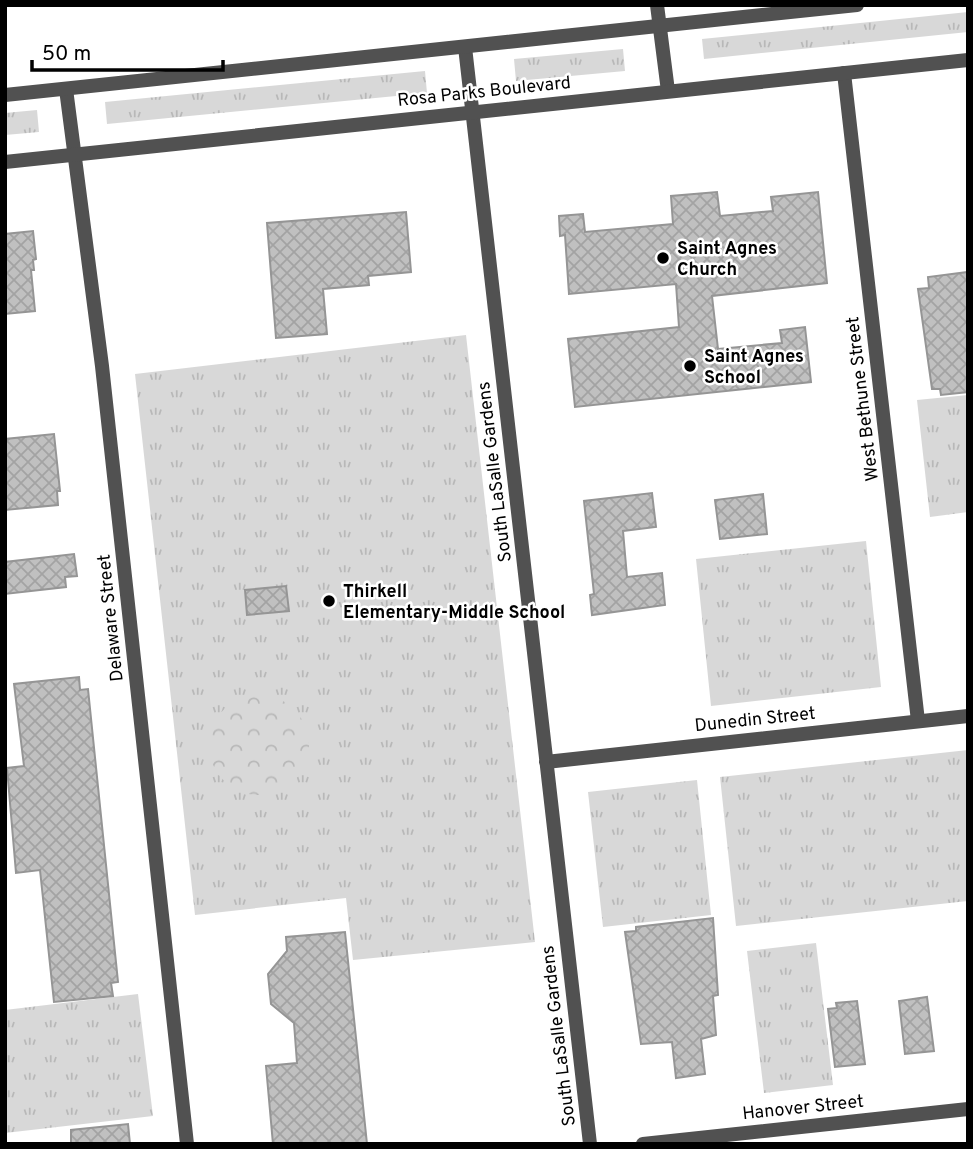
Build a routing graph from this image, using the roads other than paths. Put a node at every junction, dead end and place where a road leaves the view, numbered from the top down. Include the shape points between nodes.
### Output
1 (657, 5) edge
2 (857, 5) edge
3 (660, 26) junction
4 (465, 47) junction
5 (968, 60) edge
6 (844, 73) junction
7 (66, 89) junction
8 (668, 91) junction
9 (5, 95) edge
10 (472, 112) junction
11 (73, 155) junction
12 (5, 162) edge
13 (968, 716) edge
14 (918, 721) junction
15 (546, 762) junction
16 (968, 1109) edge
17 (187, 1144) edge
18 (590, 1144) edge
19 (643, 1144) edge

1 - 3 street
2 - 3 street
3 - 4 street
3 - 8 street
4 - 7 street
4 - 10 street, South LaSalle Gardens
5 - 6 street, Rosa Parks Boulevard
6 - 8 street, Rosa Parks Boulevard
6 - 14 street, West Bethune Street
7 - 9 street
7 - 11 street, Delaware Street
8 - 10 street, Rosa Parks Boulevard
10 - 11 street, Rosa Parks Boulevard
10 - 15 street, South LaSalle Gardens
11 - 12 street, Rosa Parks Boulevard
11 - 17 street, Delaware Street via 102,366
13 - 14 street, Dunedin Street
14 - 15 street, Dunedin Street
15 - 18 street, South LaSalle Gardens
16 - 19 street, Hanover Street

